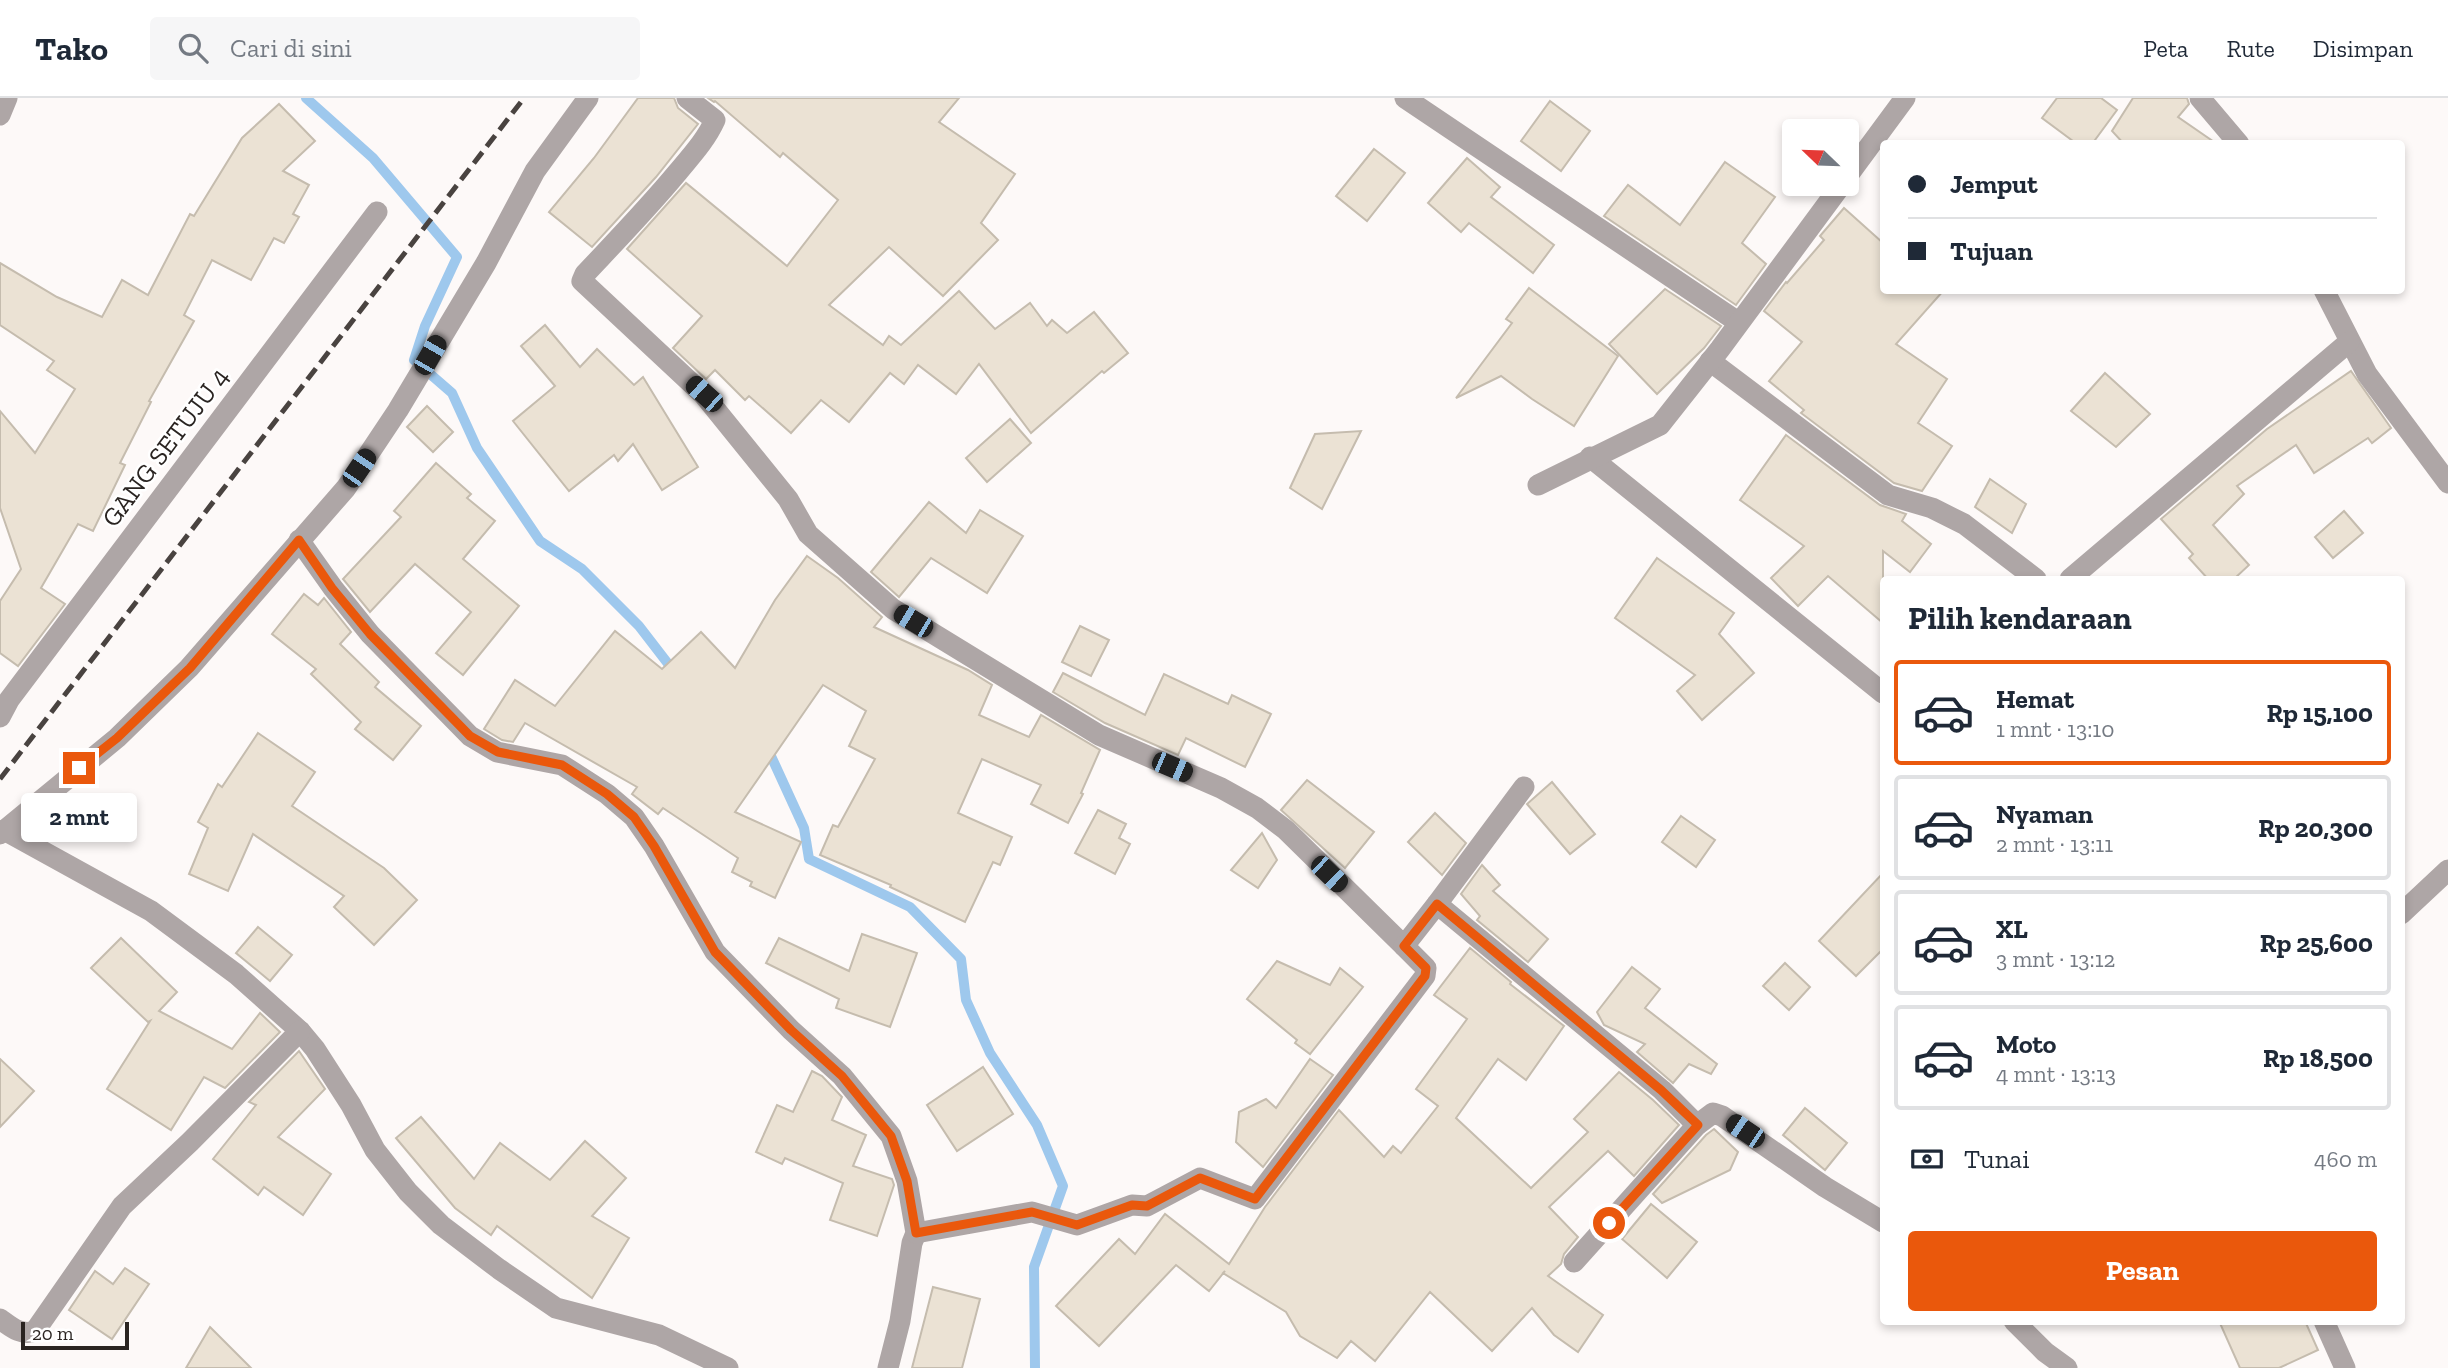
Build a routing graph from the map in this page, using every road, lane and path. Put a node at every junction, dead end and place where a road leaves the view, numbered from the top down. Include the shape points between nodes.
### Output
1 (8, 98) edge
2 (588, 98) edge
3 (687, 98) edge
4 (1405, 98) edge
5 (1905, 98) edge
6 (2200, 98) edge
7 (0, 115) edge
8 (2236, 140) edge
9 (1859, 160) edge
10 (1833, 196) edge
11 (377, 212) dead end
12 (2326, 294) edge
13 (1738, 322) junction
14 (2349, 342) junction
15 (1710, 360) junction
16 (1590, 457) junction
17 (2448, 483) edge
18 (1538, 485) dead end
19 (299, 540) junction
20 (2032, 576) edge
21 (2074, 576) edge
22 (1880, 691) edge
23 (0, 717) edge
24 (1524, 787) dead end
25 (2, 832) edge
26 (2448, 870) edge
27 (1437, 904) junction
28 (2405, 910) edge
29 (1404, 946) junction
30 (300, 1031) junction
31 (1698, 1125) junction
32 (1880, 1220) edge
33 (916, 1233) junction
34 (1574, 1262) dead end
35 (0, 1319) edge
36 (2018, 1325) edge
37 (2326, 1325) edge
38 (728, 1368) edge
39 (888, 1368) edge
40 (2067, 1368) edge
41 (2345, 1368) edge

1 - 7 street
2 - 19 street via 535,171 398,410 346,488
3 - 29 street via 715,120 712,127 664,189 585,274 585,285 704,394 788,499 808,534 892,609 1099,735 1257,808 1286,830
4 - 13 street
5 - 9 street
6 - 8 street
10 - 13 street
11 - 23 street, GANG SETUJU 4
12 - 14 street
13 - 15 street
14 - 17 street via 2367,374
14 - 21 street
15 - 16 street via 1660,425
15 - 20 street via 1888,495 1932,508 1964,524
16 - 18 street
16 - 22 street
19 - 25 street via 190,668 117,738
19 - 33 street via 370,634 470,736 498,752 562,765 634,817 715,952 842,1076 891,1136 907,1181
24 - 27 street
25 - 30 street via 151,911 236,974
26 - 28 street
27 - 29 street
27 - 31 street
29 - 33 street via 1426,968 1425,976 1256,1198 1200,1178 1147,1206 1132,1205 1077,1225 1032,1212
30 - 35 street via 122,1206 35,1331 20,1332
30 - 38 street via 328,1068 375,1150 441,1225 556,1308 659,1335
31 - 32 street via 1718,1113
31 - 34 street
33 - 39 street
36 - 40 street
37 - 41 street

